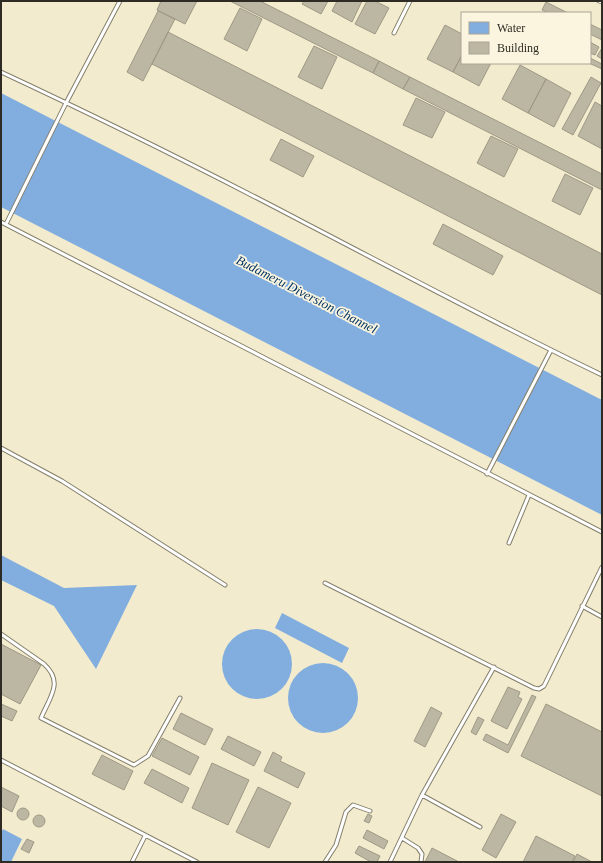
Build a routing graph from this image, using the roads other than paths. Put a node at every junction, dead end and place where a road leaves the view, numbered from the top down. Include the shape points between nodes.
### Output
1 (120, 1) edge
2 (410, 1) edge
3 (394, 33) dead end
4 (1, 72) edge
5 (66, 103) junction
6 (1, 222) edge
7 (6, 224) junction
8 (551, 350) junction
9 (602, 375) edge
10 (1, 448) edge
11 (487, 474) junction
12 (529, 495) junction
13 (602, 532) edge
14 (509, 543) dead end
15 (602, 567) edge
16 (325, 583) dead end
17 (225, 585) dead end
18 (582, 606) junction
19 (602, 617) edge
20 (1, 634) edge
21 (494, 667) junction
22 (180, 698) dead end
23 (1, 760) edge
24 (422, 795) junction
25 (370, 811) dead end
26 (480, 827) dead end
27 (145, 836) junction
28 (402, 838) junction
29 (132, 862) edge
30 (197, 862) edge
31 (325, 862) edge
32 (390, 862) edge
33 (421, 862) edge

1 - 5 lane
2 - 3 lane
4 - 5 lane
5 - 7 lane
5 - 8 lane
6 - 7 lane
7 - 11 lane
8 - 9 lane
8 - 11 lane
10 - 17 lane via 62,481
11 - 12 lane
12 - 13 lane
12 - 14 lane
15 - 18 lane
16 - 21 lane
18 - 19 lane
18 - 21 lane via 544,686 534,688
20 - 22 lane via 44,664 52,674 55,685 41,718 134,765 148,756
21 - 24 lane
23 - 27 lane
24 - 26 lane
24 - 28 lane
25 - 31 lane via 353,805 346,812 336,845
27 - 29 lane
27 - 30 lane
28 - 32 lane
28 - 33 lane via 418,848 422,854

